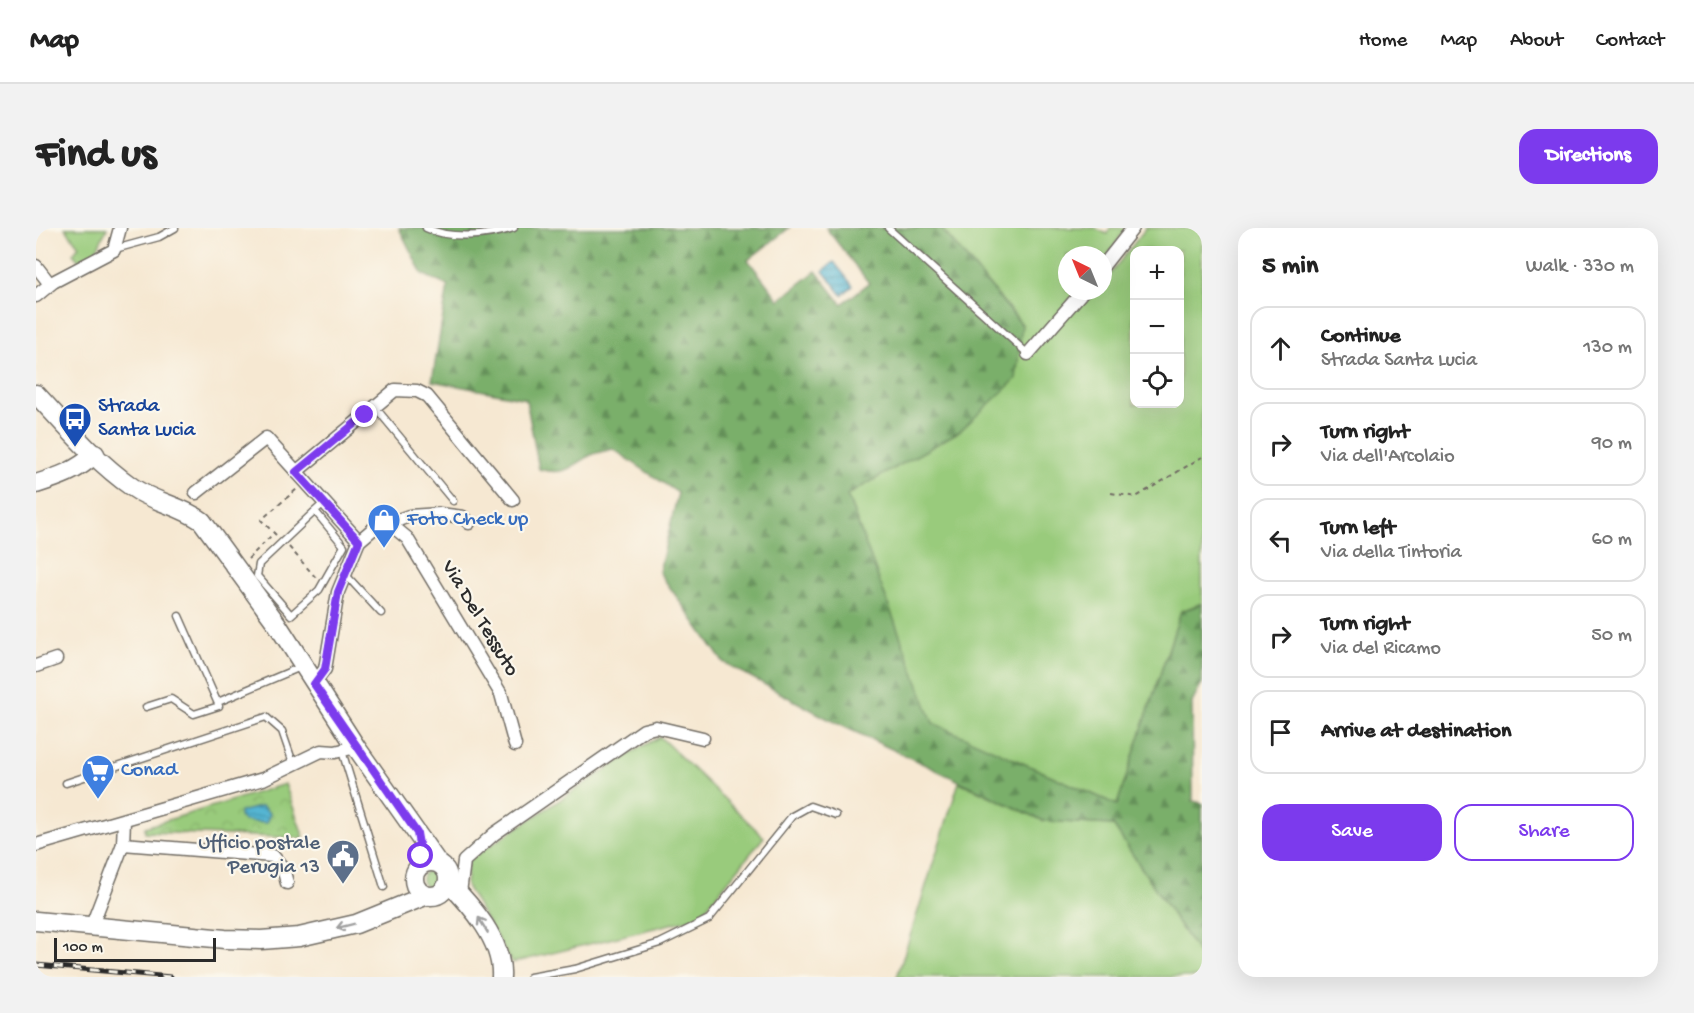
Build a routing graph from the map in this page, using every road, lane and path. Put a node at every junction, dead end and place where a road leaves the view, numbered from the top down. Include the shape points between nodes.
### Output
1 (120, 228) edge
2 (175, 228) edge
3 (426, 228) edge
4 (514, 228) edge
5 (888, 228) edge
6 (1133, 228) edge
7 (114, 250) junction
8 (1112, 255) edge
9 (36, 266) edge
10 (50, 284) junction
11 (36, 296) edge
12 (1075, 300) edge
13 (1028, 354) joint
14 (36, 394) edge
15 (375, 407) junction
16 (95, 454) junction
17 (1202, 458) edge
18 (296, 472) junction
19 (306, 482) junction
20 (36, 484) edge
21 (196, 493) dead end
22 (1111, 493) dead end
23 (513, 500) dead end
24 (453, 501) dead end
25 (324, 502) junction
26 (315, 511) junction
27 (469, 523) dead end
28 (390, 524) junction
29 (283, 541) junction
30 (359, 541) junction
31 (246, 561) dead end
32 (345, 574) junction
33 (321, 583) junction
34 (381, 613) dead end
35 (179, 616) dead end
36 (56, 659) dead end
37 (36, 666) edge
38 (303, 666) junction
39 (314, 684) junction
40 (218, 702) junction
41 (147, 707) dead end
42 (703, 738) dead end
43 (515, 745) dead end
44 (349, 749) junction
45 (293, 764) junction
46 (66, 783) dead end
47 (836, 815) dead end
48 (124, 821) junction
49 (417, 833) junction
50 (123, 844) junction
51 (36, 845) edge
52 (437, 862) junction
53 (419, 882) junction
54 (287, 883) dead end
55 (384, 887) dead end
56 (454, 888) junction
57 (36, 921) edge
58 (92, 925) junction
59 (501, 977) edge
60 (530, 977) edge

1 - 7 street
2 - 7 lane via 159,237
3 - 4 lane via 438,234 492,235
5 - 13 lane
6 - 8 street
7 - 10 street
9 - 10 street
10 - 11 street
12 - 13 street
14 - 16 street
15 - 18 street
15 - 23 street via 395,390 417,391 427,396
15 - 24 lane
16 - 20 street via 69,473
16 - 38 street via 131,486 186,509 202,521
17 - 22 path via 1136,497
18 - 19 street
18 - 21 street via 266,438
19 - 25 street
19 - 31 path via 261,520 274,533
25 - 26 lane
25 - 30 street
26 - 29 lane
26 - 33 lane via 344,546
27 - 28 street via 463,517 440,514 409,516
28 - 30 street
28 - 43 street, Via Del Tessuto via 407,538 501,694
29 - 33 path
29 - 33 lane via 259,564 257,576 291,615 319,590
30 - 32 street
32 - 34 lane
32 - 39 street via 338,592 325,669
35 - 40 lane
36 - 37 street
38 - 39 street
38 - 40 lane
39 - 44 street
40 - 41 lane via 219,706 194,714 171,699
42 - 56 street via 656,727 644,730 494,834 464,861
44 - 45 street via 321,751
44 - 49 street
44 - 55 lane
45 - 46 lane via 282,730 266,717
45 - 48 street via 263,779
47 - 60 lane via 810,806 792,816 709,919 660,943 575,969
48 - 50 street
48 - 51 street
49 - 52 street
49 - 53 street via 421,856
50 - 54 street via 273,856 283,868
50 - 58 street
52 - 53 street via 427,862
52 - 56 street
53 - 56 street via 440,894
53 -> 58 street via 399,905 384,914 299,936 225,939
59 -> 56 street via 497,948
57 - 58 street

